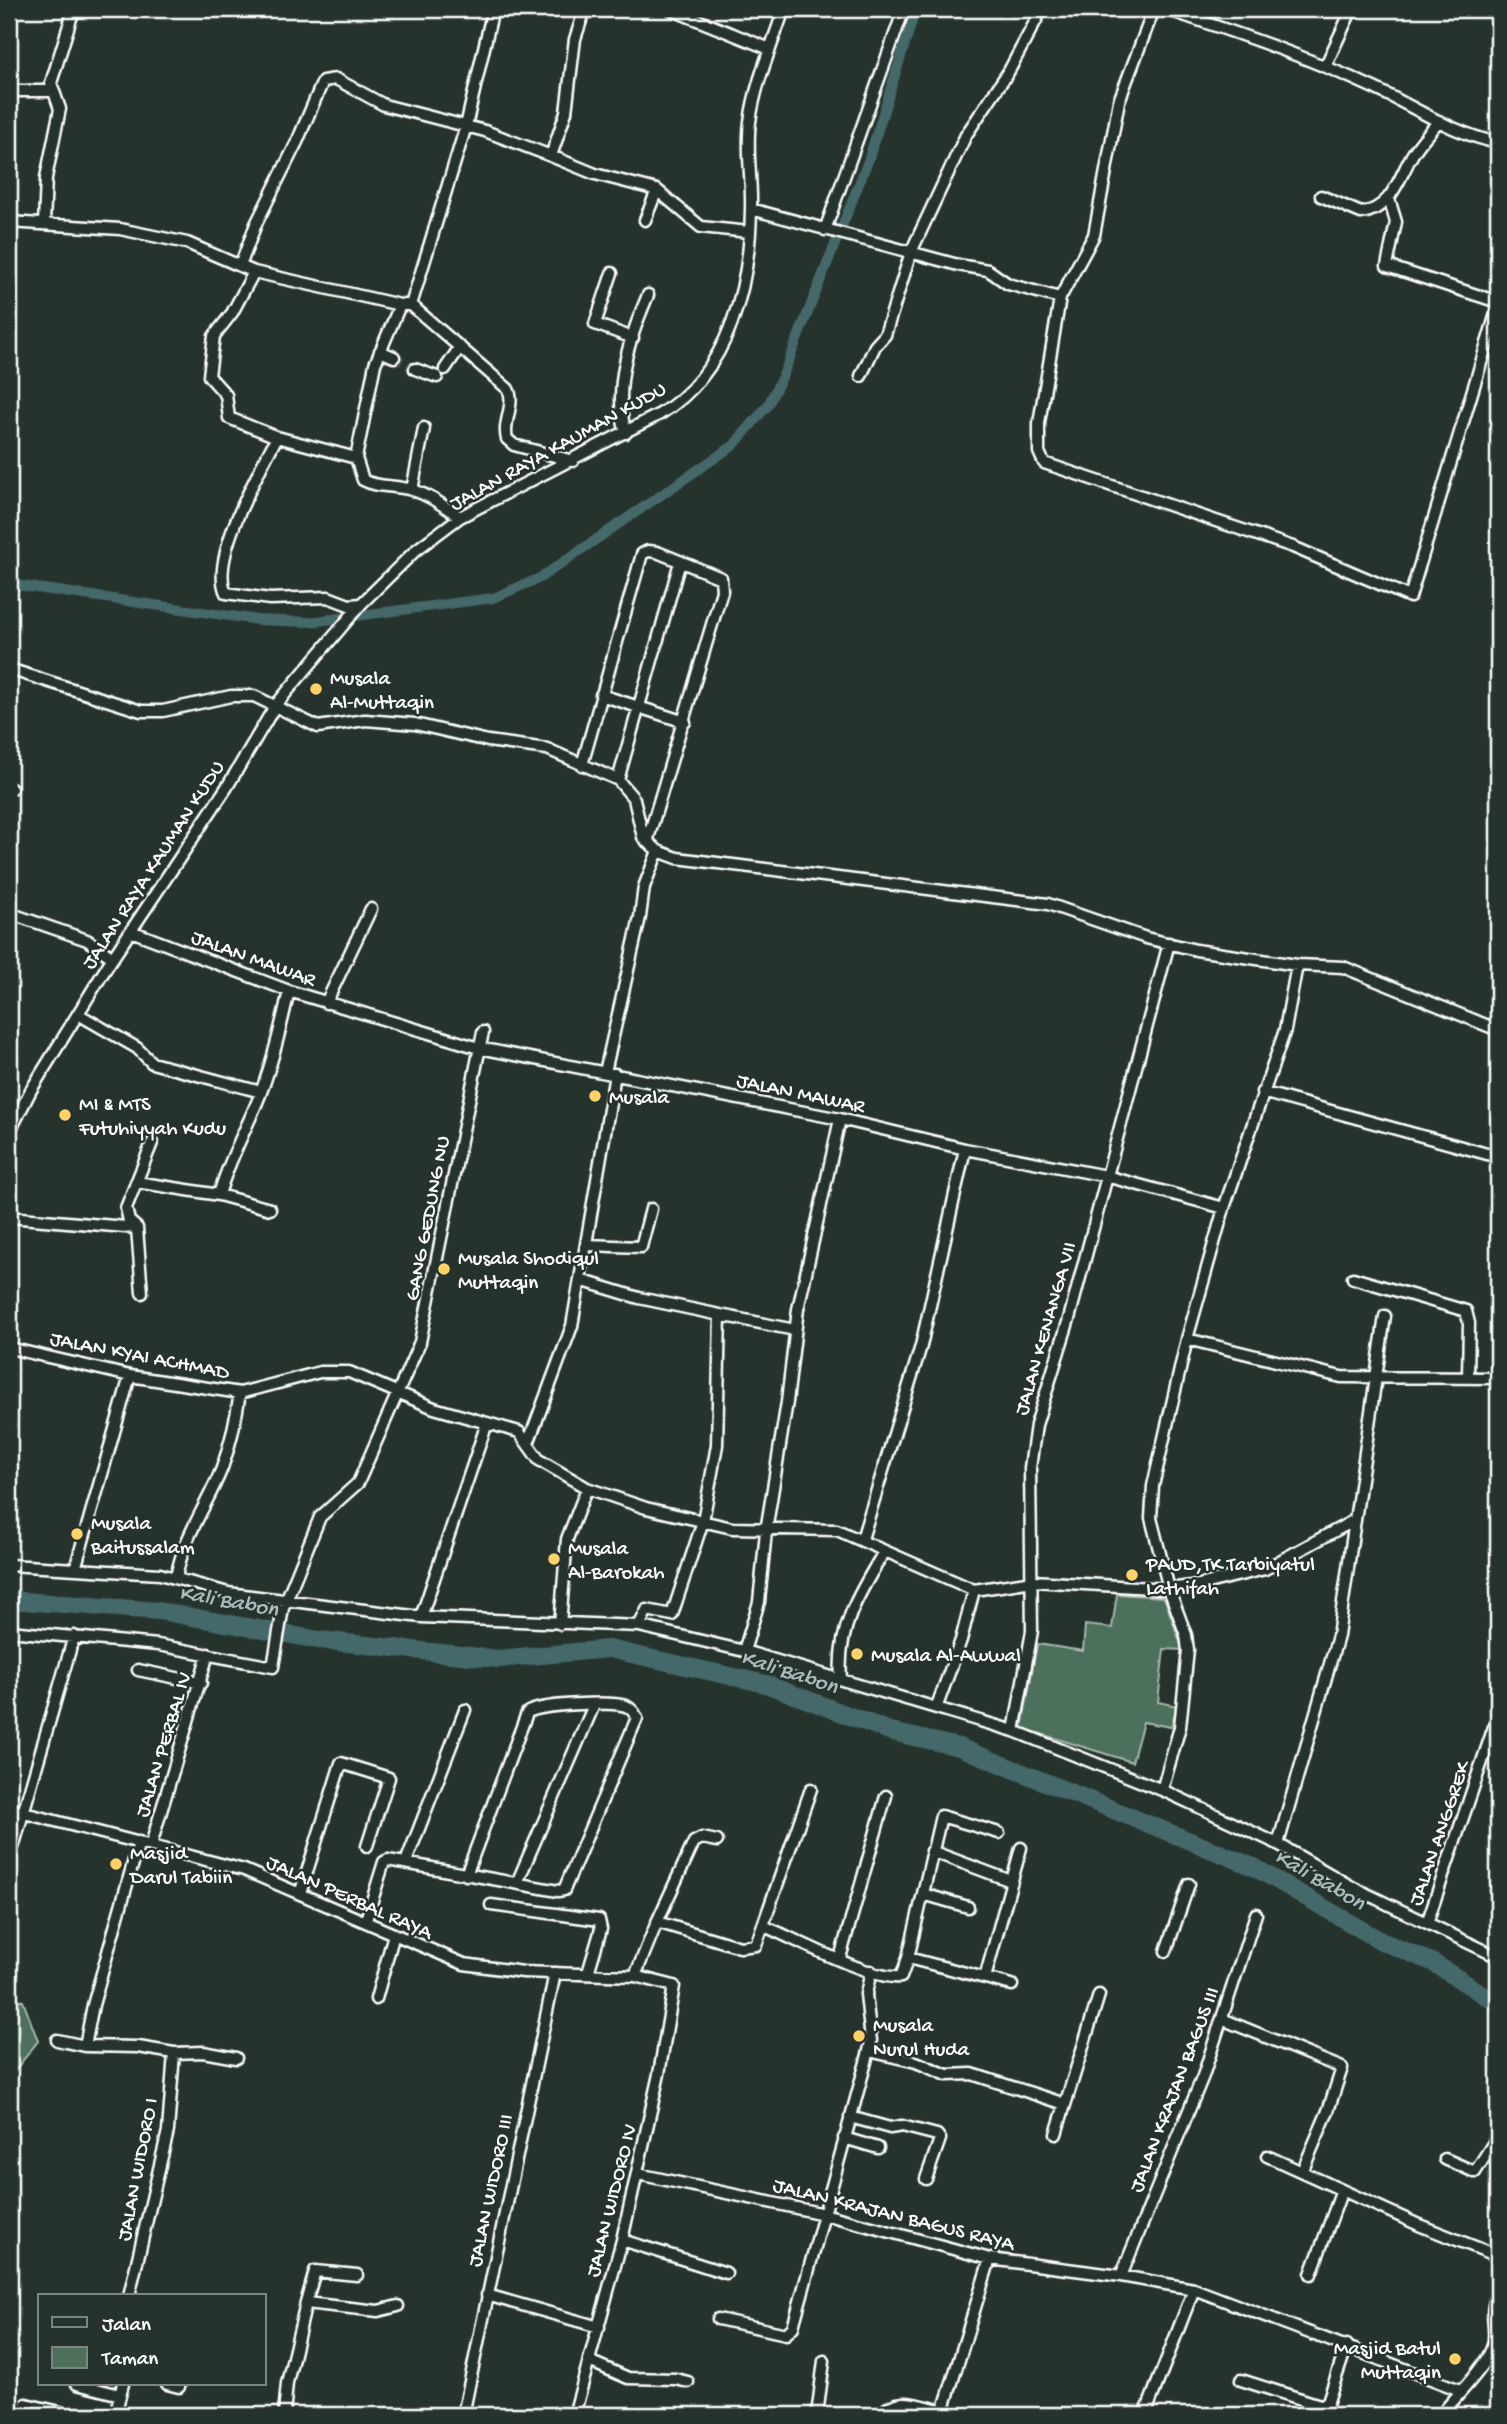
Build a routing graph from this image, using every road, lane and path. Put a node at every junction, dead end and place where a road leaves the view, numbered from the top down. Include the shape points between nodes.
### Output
1 (74, 9) edge
2 (493, 9) edge
3 (585, 9) edge
4 (670, 9) edge
5 (784, 9) edge
6 (904, 9) edge
7 (1042, 9) edge
8 (1154, 9) edge
9 (1165, 9) edge
10 (1352, 9) edge
11 (770, 49) junction
12 (1325, 67) junction
13 (53, 90) junction
14 (9, 91) edge
15 (1438, 121) junction
16 (466, 126) junction
17 (1498, 143) edge
18 (551, 156) junction
19 (657, 190) junction
20 (1321, 196) dead end
21 (1389, 199) junction
22 (751, 209) junction
23 (645, 220) dead end
24 (9, 222) edge
25 (44, 224) junction
26 (829, 231) junction
27 (749, 232) junction
28 (911, 252) junction
29 (240, 267) junction
30 (254, 272) junction
31 (612, 273) dead end
32 (648, 295) dead end
33 (1060, 298) junction
34 (1498, 304) edge
35 (405, 305) junction
36 (633, 338) junction
37 (460, 347) junction
38 (380, 351) junction
39 (394, 357) tunnel mouth
40 (415, 369) tunnel mouth
41 (445, 369) dead end
42 (861, 376) dead end
43 (437, 377) dead end
44 (424, 428) dead end
45 (626, 433) junction
46 (277, 437) junction
47 (356, 458) junction
48 (573, 461) junction
49 (412, 490) junction
50 (460, 517) junction
51 (680, 562) junction
52 (361, 604) junction
53 (9, 669) edge
54 (601, 695) junction
55 (275, 706) junction
56 (640, 706) junction
57 (685, 722) junction
58 (582, 765) junction
59 (618, 780) junction
60 (648, 842) junction
61 (658, 852) junction
62 (372, 909) dead end
63 (9, 914) edge
64 (131, 930) junction
65 (1169, 943) junction
66 (113, 958) junction
67 (1297, 965) junction
68 (289, 991) junction
69 (326, 1003) junction
70 (78, 1014) junction
71 (1498, 1030) edge
72 (483, 1032) dead end
73 (479, 1048) junction
74 (610, 1073) junction
75 (261, 1092) junction
76 (1262, 1092) junction
77 (840, 1119) junction
78 (9, 1133) edge
79 (152, 1143) dead end
80 (965, 1149) junction
81 (1498, 1157) edge
82 (1106, 1176) junction
83 (136, 1182) junction
84 (219, 1195) junction
85 (1224, 1208) junction
86 (270, 1209) dead end
87 (651, 1209) dead end
88 (9, 1217) edge
89 (137, 1228) junction
90 (586, 1245) junction
91 (1353, 1278) dead end
92 (580, 1280) junction
93 (142, 1293) dead end
94 (720, 1315) junction
95 (1385, 1316) dead end
96 (795, 1330) junction
97 (1187, 1339) junction
98 (9, 1348) edge
99 (130, 1376) junction
100 (1375, 1378) junction
101 (1468, 1378) junction
102 (1498, 1378) edge
103 (399, 1392) junction
104 (240, 1393) junction
105 (487, 1423) junction
106 (529, 1441) junction
107 (587, 1488) junction
108 (703, 1521) junction
109 (1353, 1521) junction
110 (766, 1531) junction
111 (862, 1539) junction
112 (884, 1552) junction
113 (9, 1565) edge
114 (75, 1569) junction
115 (176, 1578) junction
116 (1033, 1581) junction
117 (1169, 1589) junction
118 (974, 1590) junction
119 (284, 1605) junction
120 (421, 1617) junction
121 (560, 1624) junction
122 (639, 1626) junction
123 (9, 1631) edge
124 (74, 1636) junction
125 (744, 1651) junction
126 (208, 1654) junction
127 (138, 1670) dead end
128 (841, 1678) junction
129 (201, 1683) junction
130 (594, 1705) junction
131 (937, 1706) junction
132 (465, 1710) dead end
133 (1498, 1715) edge
134 (1013, 1731) junction
135 (811, 1788) dead end
136 (1162, 1790) junction
137 (886, 1796) dead end
138 (9, 1810) edge
139 (22, 1814) junction
140 (999, 1833) dead end
141 (139, 1842) junction
142 (717, 1842) dead end
143 (1278, 1844) junction
144 (151, 1845) junction
145 (367, 1846) dead end
146 (1021, 1849) dead end
147 (931, 1851) junction
148 (9, 1862) edge
149 (406, 1863) junction
150 (466, 1875) junction
151 (1011, 1881) junction
152 (517, 1883) junction
153 (1189, 1884) dead end
154 (300, 1894) junction
155 (923, 1894) junction
156 (491, 1905) dead end
157 (968, 1907) dead end
158 (1256, 1914) dead end
159 (366, 1920) junction
160 (657, 1922) junction
161 (1427, 1923) junction
162 (764, 1926) junction
163 (394, 1934) junction
164 (1166, 1951) dead end
165 (1498, 1957) edge
166 (840, 1958) junction
167 (908, 1958) junction
168 (871, 1971) junction
169 (555, 1973) junction
170 (588, 1973) junction
171 (635, 1976) junction
172 (985, 1978) junction
173 (1012, 1985) dead end
174 (676, 1992) joint
175 (1099, 1995) dead end
176 (376, 1999) dead end
177 (1222, 2019) junction
178 (57, 2040) dead end
179 (85, 2046) junction
180 (869, 2051) junction
181 (174, 2053) junction
182 (236, 2058) dead end
183 (1065, 2104) junction
184 (850, 2117) junction
185 (1055, 2134) dead end
186 (1498, 2136) edge
187 (844, 2138) junction
188 (878, 2148) dead end
189 (1267, 2156) dead end
190 (1445, 2159) dead end
191 (1302, 2172) junction
192 (638, 2174) junction
193 (926, 2179) dead end
194 (1342, 2190) junction
195 (824, 2214) junction
196 (622, 2240) junction
197 (1498, 2256) edge
198 (990, 2259) junction
199 (726, 2273) dead end
200 (1311, 2274) dead end
201 (356, 2275) dead end
202 (1121, 2276) junction
203 (1194, 2289) junction
204 (1498, 2293) edge
205 (129, 2294) edge
206 (487, 2295) junction
207 (306, 2303) junction
208 (398, 2306) dead end
209 (718, 2319) dead end
210 (599, 2327) junction
211 (1347, 2345) junction
212 (589, 2361) junction
213 (824, 2361) dead end
214 (1241, 2380) dead end
215 (688, 2382) dead end
216 (85, 2386) edge
217 (122, 2386) edge
218 (1460, 2390) junction
219 (120, 2395) junction
220 (26, 2404) dead end
221 (943, 2413) edge
222 (73, 2415) edge
223 (115, 2415) edge
224 (284, 2415) edge
225 (463, 2415) edge
226 (574, 2415) edge
227 (817, 2415) edge
228 (880, 2415) edge
229 (1145, 2415) edge
230 (1441, 2415) edge

1 - 13 street via 52,75
2 - 16 street
3 - 18 street via 575,39 566,112
4 - 11 street
5 - 11 street, JALAN RAYA KAUMAN KUDU
6 - 26 street
7 - 28 street via 1009,71 966,135
8 - 33 street via 1119,101 1094,235
9 - 12 street
10 - 12 street
11 - 22 street, JALAN RAYA KAUMAN KUDU via 750,121
12 - 15 street
13 - 14 street
13 - 25 street via 60,109 46,178
15 - 17 street
15 - 21 street via 1416,149
16 - 18 street
16 - 29 street via 384,105 342,81 323,81
16 - 35 street
18 - 19 street via 595,174
19 - 23 street
19 - 27 street via 701,227
20 - 21 street via 1360,213
21 - 34 street via 1396,222 1387,266
22 - 26 street
22 - 27 street, JALAN RAYA KAUMAN KUDU
24 - 25 street
25 - 29 street via 120,229 187,243
26 - 28 street
27 - 45 street, JALAN RAYA KAUMAN KUDU via 737,307 707,374 674,406
28 - 33 street via 988,270 1008,284
28 - 42 street via 885,335
29 - 30 street
30 - 35 street
30 - 46 street via 214,336 209,376 226,395 229,418
31 - 36 street via 594,324
32 - 36 street
33 - 34 street via 1039,423 1044,463 1293,547 1410,597
35 - 37 street
35 - 38 street
36 - 45 street via 621,390
37 - 41 street
37 - 48 street via 508,389 507,439
38 - 39 street
38 - 47 street
40 - 43 street
44 - 49 street
45 - 48 street, JALAN RAYA KAUMAN KUDU
46 - 47 street
46 - 52 street via 239,511 223,574 226,593 270,599 328,597
47 - 49 street via 363,480 371,485
48 - 50 street, JALAN RAYA KAUMAN KUDU
49 - 50 street
50 - 52 street, JALAN RAYA KAUMAN KUDU via 416,550
51 - 54 street via 651,551 642,554
51 - 56 street
51 - 57 street via 723,583
52 - 55 street, JALAN RAYA KAUMAN KUDU
53 - 55 street via 141,710 163,711 247,695
54 - 56 street
54 - 58 street
55 - 58 street via 318,727 365,720 415,724 547,749
55 - 64 street, JALAN RAYA KAUMAN KUDU
56 - 57 street
56 - 59 street
57 - 60 street
58 - 59 street
59 - 60 street via 634,799 639,830
60 - 61 street
61 - 65 street via 695,863 1048,904
61 - 74 street via 644,887
62 - 69 street
63 - 66 street via 88,940
64 - 66 street, JALAN RAYA KAUMAN KUDU
64 - 68 street, JALAN MAWAR
65 - 67 street
65 - 82 street, JALAN KENANGA VII
66 - 70 street, JALAN RAYA KAUMAN KUDU
67 - 71 street via 1353,970
67 - 76 street via 1285,1030
68 - 69 street, JALAN MAWAR
68 - 75 street
69 - 73 street, JALAN MAWAR
70 - 75 street via 137,1048 152,1063
70 - 78 street, JALAN RAYA KAUMAN KUDU
72 - 73 street, GANG GEDUNG NU
73 - 74 street, JALAN MAWAR
73 - 103 street, GANG GEDUNG NU via 422,1336
74 - 77 street, JALAN MAWAR
74 - 90 street
75 - 84 street
76 - 81 street
76 - 85 street
77 - 80 street, JALAN MAWAR
77 - 96 street via 808,1250
79 - 83 street
80 - 82 street, JALAN MAWAR
80 - 111 street via 924,1338
82 - 85 street, JALAN MAWAR
82 - 116 street, JALAN KENANGA VII via 1032,1446
83 - 84 street
83 - 89 street via 126,1215
84 - 86 street
85 - 97 street
87 - 90 street via 641,1247
88 - 89 street
89 - 93 street
90 - 92 street
91 - 101 street via 1466,1311
92 - 94 street
92 - 106 street via 572,1326
94 - 96 street
94 - 108 street via 717,1444
95 - 100 street
96 - 110 street
97 - 100 street via 1332,1376
97 - 117 street via 1151,1503
98 - 99 street, JALAN KYAI ACHMAD
99 - 104 street, JALAN KYAI ACHMAD
99 - 114 street
100 - 101 street
100 - 109 street
101 - 102 street
103 - 104 street, JALAN KYAI ACHMAD via 337,1370
103 - 105 street, JALAN KYAI ACHMAD
103 - 119 street, GANG GEDUNG NU via 358,1483 320,1517
104 - 115 street via 221,1468 192,1524
105 - 106 street, JALAN KYAI ACHMAD via 520,1432
105 - 120 street
106 - 107 street, JALAN KYAI ACHMAD via 539,1460
107 - 108 street, JALAN KYAI ACHMAD
107 - 121 street via 567,1539
108 - 110 street, JALAN KYAI ACHMAD
108 - 122 street via 672,1615 647,1610
109 - 117 street via 1265,1569
109 - 143 street via 1333,1659
110 - 111 street, JALAN KYAI ACHMAD via 837,1530
110 - 125 street via 759,1602
111 - 112 street, JALAN KYAI ACHMAD
112 - 118 street, JALAN KYAI ACHMAD
112 - 128 street via 853,1603 843,1631
113 - 114 street
114 - 115 street
115 - 119 street
116 - 117 street
116 - 118 street
116 - 134 street, JALAN KENANGA VII via 1030,1644
117 - 136 street via 1186,1635 1186,1685 1180,1727
118 - 131 street
119 - 120 street
119 - 126 street, GANG GEDUNG NU via 273,1667
120 - 121 street
121 - 122 street
122 - 125 street
123 - 124 street
124 - 126 street
124 - 139 street
125 - 128 street
126 - 129 street, JALAN PERBAL IV
127 - 129 street
128 - 131 street
129 - 144 street, JALAN PERBAL IV
130 - 150 street via 542,1707 527,1713
130 - 152 street
130 - 152 street via 626,1707 637,1718 568,1885 558,1891
131 - 134 street
132 - 149 street
133 - 161 street, JALAN ANGGREK
134 - 136 street
135 - 162 street
136 - 143 street
137 - 166 street
138 - 139 street, JALAN PERBAL RAYA
139 - 141 street, JALAN PERBAL RAYA
139 - 148 street
140 - 147 street via 944,1815
141 - 144 street, JALAN PERBAL RAYA
141 - 179 street
142 - 160 street via 702,1838 694,1842
143 - 161 street
144 - 154 street, JALAN PERBAL RAYA via 244,1870
145 - 154 street via 389,1778 341,1763
146 - 151 street
147 - 151 street
147 - 155 street
149 - 150 street
149 - 159 street via 384,1862
150 - 152 street
151 - 172 street
153 - 164 street
154 - 159 street, JALAN PERBAL RAYA
155 - 157 street
155 - 167 street
156 - 170 street via 599,1920 601,1929
158 - 177 street, JALAN KRAJAN BAGUS III
159 - 163 street, JALAN PERBAL RAYA
160 - 162 street via 749,1948 756,1945
160 - 171 street
161 - 165 street
162 - 166 street
163 - 169 street, JALAN PERBAL RAYA via 464,1964
163 - 176 street
166 - 168 street
167 - 168 street via 901,1977
167 - 172 street
168 - 180 street via 866,1994
169 - 170 street, JALAN PERBAL RAYA
169 - 206 street, JALAN WIDORO III
170 - 171 street, JALAN PERBAL RAYA
171 - 174 street, JALAN PERBAL RAYA via 670,1983
172 - 173 street
174 - 192 street, JALAN WIDORO IV
175 - 183 street
177 - 191 street via 1342,2068
177 - 202 street, JALAN KRAJAN BAGUS III
178 - 179 street
179 - 181 street
180 - 183 street via 947,2075 972,2074
180 - 184 street
181 - 182 street
181 - 205 street, JALAN WIDORO I via 167,2131
183 - 185 street
184 - 187 street
184 - 193 street via 937,2135 940,2139
186 - 190 street via 1475,2172
187 - 188 street
187 - 195 street
189 - 191 street
191 - 194 street
192 - 195 street, JALAN KRAJAN BAGUS RAYA
192 - 196 street, JALAN WIDORO IV
194 - 197 street
194 - 200 street
195 - 198 street, JALAN KRAJAN BAGUS RAYA
195 - 209 street via 792,2330 783,2333
196 - 199 street
196 - 210 street, JALAN WIDORO IV
198 - 202 street, JALAN KRAJAN BAGUS RAYA
198 - 221 street
201 - 207 street via 315,2271
202 - 203 street, JALAN KRAJAN BAGUS RAYA
203 - 211 street, JALAN KRAJAN BAGUS RAYA
203 - 229 street
204 - 218 street via 1491,2316 1494,2346
206 - 210 street
206 - 225 street, JALAN WIDORO III
207 - 208 street via 378,2311
207 - 224 street
210 - 212 street, JALAN WIDORO IV
211 - 214 street via 1327,2404
211 - 218 street, JALAN KRAJAN BAGUS RAYA
212 - 215 street via 628,2378
212 - 226 street, JALAN WIDORO IV
213 - 227 street
216 - 219 street
217 - 219 street
218 - 230 street
219 - 223 street
220 - 222 street
221 - 228 street via 899,2402

